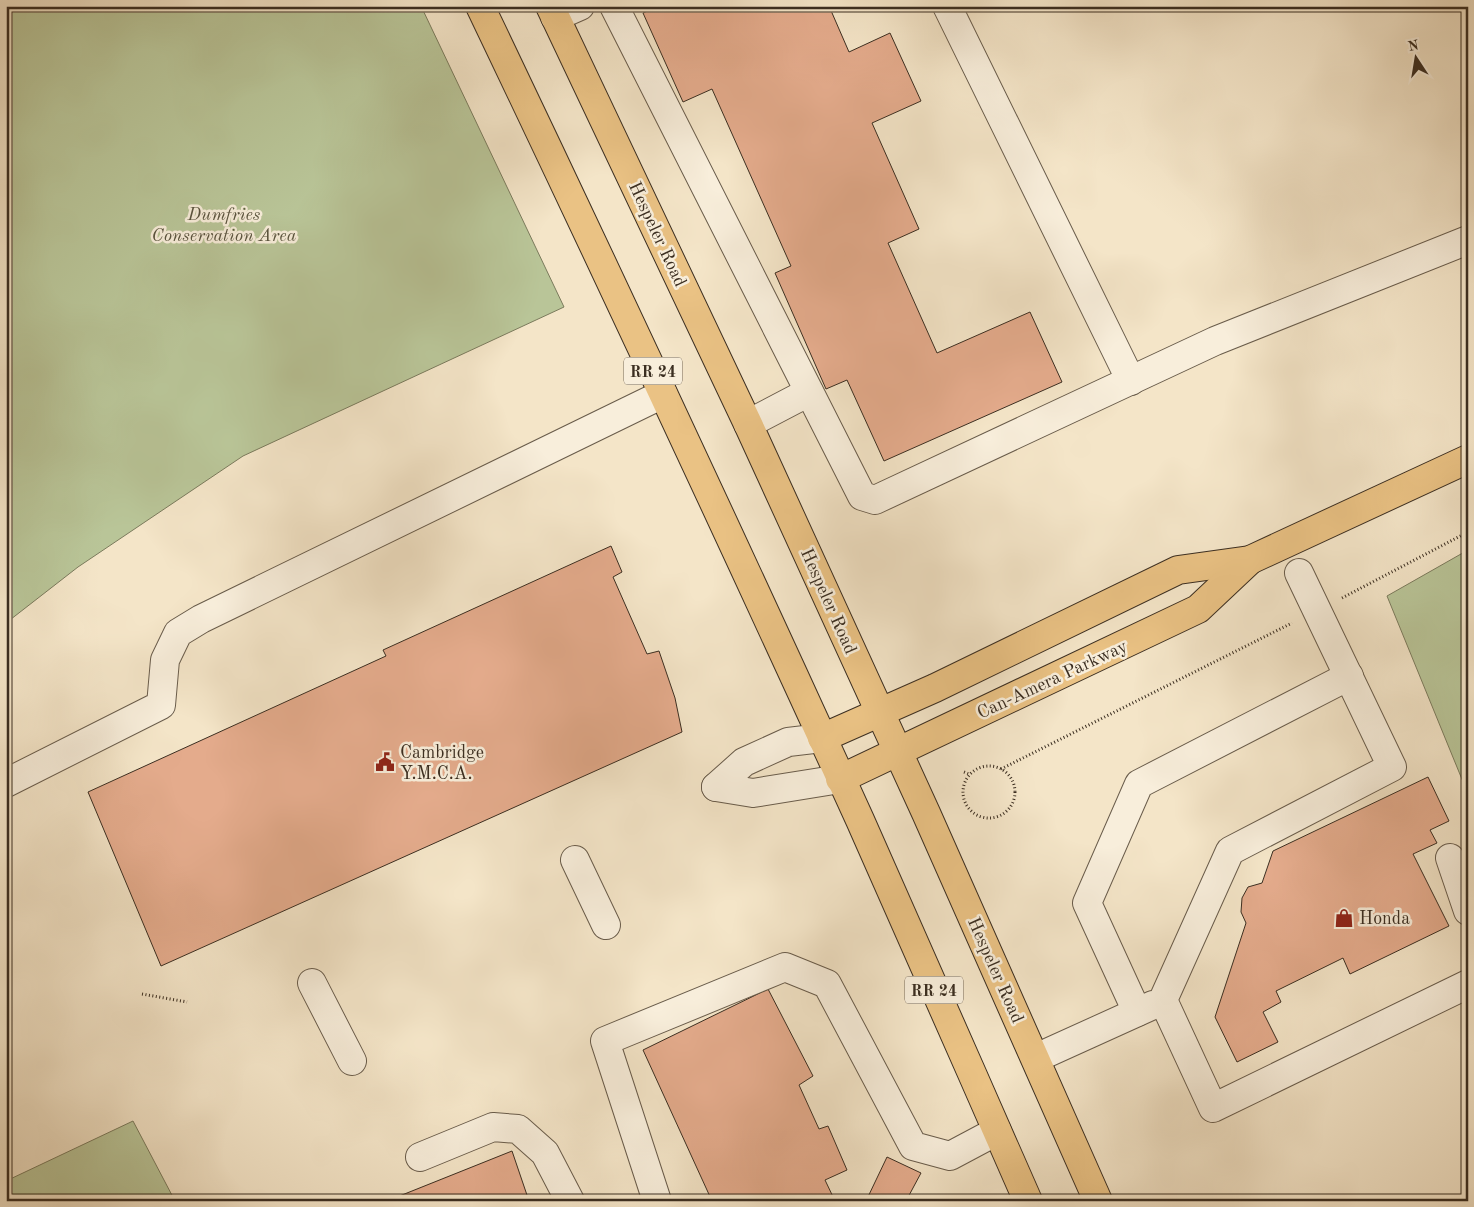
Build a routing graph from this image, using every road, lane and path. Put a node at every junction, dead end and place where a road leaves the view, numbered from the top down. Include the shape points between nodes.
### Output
1 (480, 6) edge
2 (580, 6) edge
3 (614, 6) edge
4 (947, 6) edge
5 (552, 12) edge
6 (1468, 240) edge
7 (1131, 380) junction
8 (809, 392) junction
9 (663, 394) junction
10 (748, 424) junction
11 (1468, 460) edge
12 (1468, 532) edge
13 (1250, 560) junction
14 (1299, 573) dead end
15 (1318, 610) junction
16 (1349, 676) junction
17 (880, 712) junction
18 (822, 738) junction
19 (898, 752) junction
20 (1001, 770) junction
21 (964, 772) dead end
22 (969, 774) junction
23 (840, 779) junction
24 (6, 783) edge
25 (1450, 858) dead end
26 (575, 860) dead end
27 (1468, 911) edge
28 (606, 925) dead end
29 (312, 983) dead end
30 (1468, 984) edge
31 (142, 994) dead end
32 (1163, 1000) junction
33 (187, 1002) dead end
34 (1137, 1012) junction
35 (1036, 1058) junction
36 (352, 1061) dead end
37 (997, 1131) junction
38 (420, 1157) dead end
39 (570, 1201) edge
40 (657, 1201) edge
41 (1028, 1201) edge
42 (1098, 1201) edge

1 - 9 main road, RR 24
2 - 5 lane
3 - 8 lane
4 - 7 lane
5 - 10 main road, Hespeler Road
6 - 7 lane via 1215,342
7 - 8 lane via 875,500 862,496
8 - 10 lane
9 - 18 main road, RR 24
9 - 24 lane via 201,619 178,633 165,660 161,704
10 - 17 main road, Hespeler Road
11 - 13 main road, Can-Amera Parkway
12 - 15 path
13 - 17 main road, Can-Amera Parkway via 1178,570
13 - 19 main road, Can-Amera Parkway via 1198,609
14 - 15 lane
15 - 16 lane
15 - 20 path
16 - 32 lane via 1392,767 1230,851
16 - 34 lane via 1139,784 1087,903
17 - 18 main road, Can-Amera Parkway
17 - 19 main road, Hespeler Road
18 - 23 main road, RR 24
18 - 23 lane via 788,742 744,762 716,787 754,793
19 - 23 main road, Can-Amera Parkway
19 - 35 main road, Hespeler Road
20 - 22 path via 985,766
20 - 22 path via 1013,782 1014,798 1006,812 990,818 973,814 963,799 962,790
21 - 22 path
23 - 37 main road, RR 24
25 - 27 lane
26 - 28 lane
29 - 36 lane
30 - 32 lane via 1213,1108
31 - 33 path
32 - 34 lane
34 - 35 lane
35 - 42 main road, Hespeler Road
37 - 40 lane via 950,1156 913,1146 827,984 785,967 605,1042
37 - 41 main road, RR 24
38 - 39 lane via 493,1127 518,1130 545,1153

